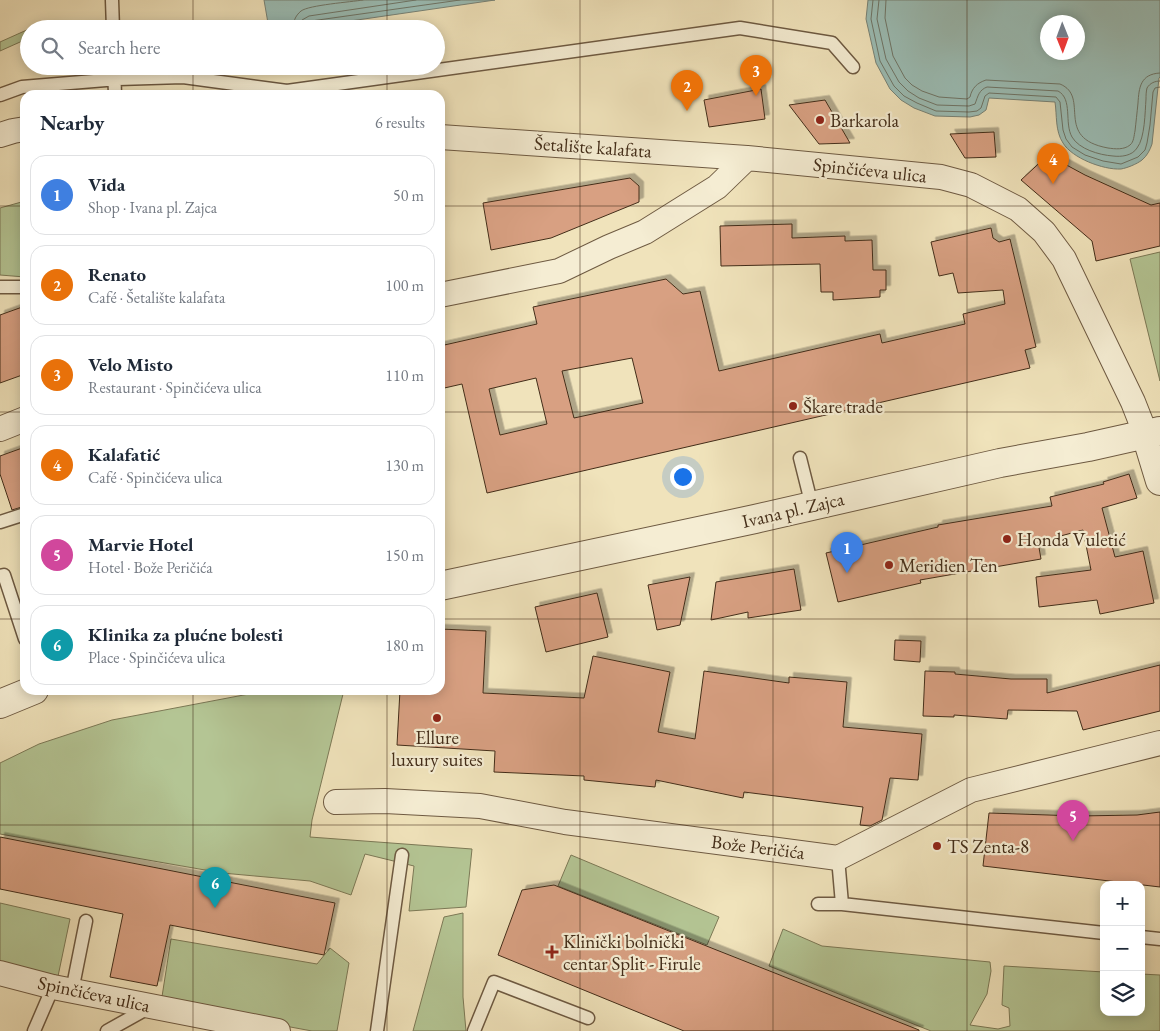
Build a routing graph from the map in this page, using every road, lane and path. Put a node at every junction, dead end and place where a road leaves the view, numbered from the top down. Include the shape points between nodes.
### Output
1 (112, 0) edge
2 (113, 20) edge
3 (853, 67) dead end
4 (445, 69) edge
5 (114, 75) edge
6 (402, 75) edge
7 (114, 80) junction
8 (115, 90) edge
9 (280, 90) edge
10 (294, 90) edge
11 (0, 95) edge
12 (20, 130) edge
13 (0, 136) edge
14 (445, 136) edge
15 (747, 158) junction
16 (0, 287) edge
17 (20, 288) edge
18 (445, 294) edge
19 (20, 421) edge
20 (0, 429) edge
21 (1153, 433) edge
22 (800, 458) dead end
23 (1160, 481) edge
24 (812, 506) junction
25 (20, 516) edge
26 (0, 522) edge
27 (0, 576) edge
28 (445, 585) edge
29 (20, 624) edge
30 (22, 695) edge
31 (0, 704) edge
32 (1160, 743) edge
33 (336, 802) dead end
34 (402, 856) dead end
35 (838, 858) junction
36 (818, 904) dead end
37 (842, 904) junction
38 (86, 921) dead end
39 (1100, 933) edge
40 (1145, 937) edge
41 (1160, 939) edge
42 (0, 973) edge
43 (63, 989) junction
44 (152, 1006) junction
45 (588, 1018) dead end
46 (34, 1031) edge
47 (107, 1031) edge
48 (278, 1031) edge
49 (377, 1031) edge
50 (474, 1031) edge

1 - 2 lane
3 - 4 lane via 832,43 740,28
5 - 7 lane
6 - 10 lane
7 - 8 lane
7 - 9 lane via 183,77
7 - 11 lane via 22,87
12 - 13 street
14 - 15 street, Šetalište kalafata
15 - 18 street via 717,187 645,232 559,271
15 - 21 street, Spinčićeva ulica via 941,178 971,185 1018,209 1044,232 1064,259 1132,402
16 - 17 lane
19 - 20 street
21 - 23 street, Spinčićeva ulica
21 - 24 street, Ivana pl. Zajca via 1000,463
22 - 24 lane
24 - 28 street, Ivana pl. Zajca
25 - 26 lane
27 - 29 lane via 4,575
30 - 31 street
32 - 35 street via 971,790
33 - 35 street, Bože Peričića via 480,806 565,822
34 - 49 lane
35 - 37 lane
36 - 37 lane
37 - 39 lane
38 - 43 lane
40 - 41 lane
42 - 43 street, Spinčićeva ulica
43 - 44 street, Spinčićeva ulica
43 - 46 lane
44 - 47 lane
44 - 48 street, Spinčićeva ulica
45 - 50 lane via 494,982

